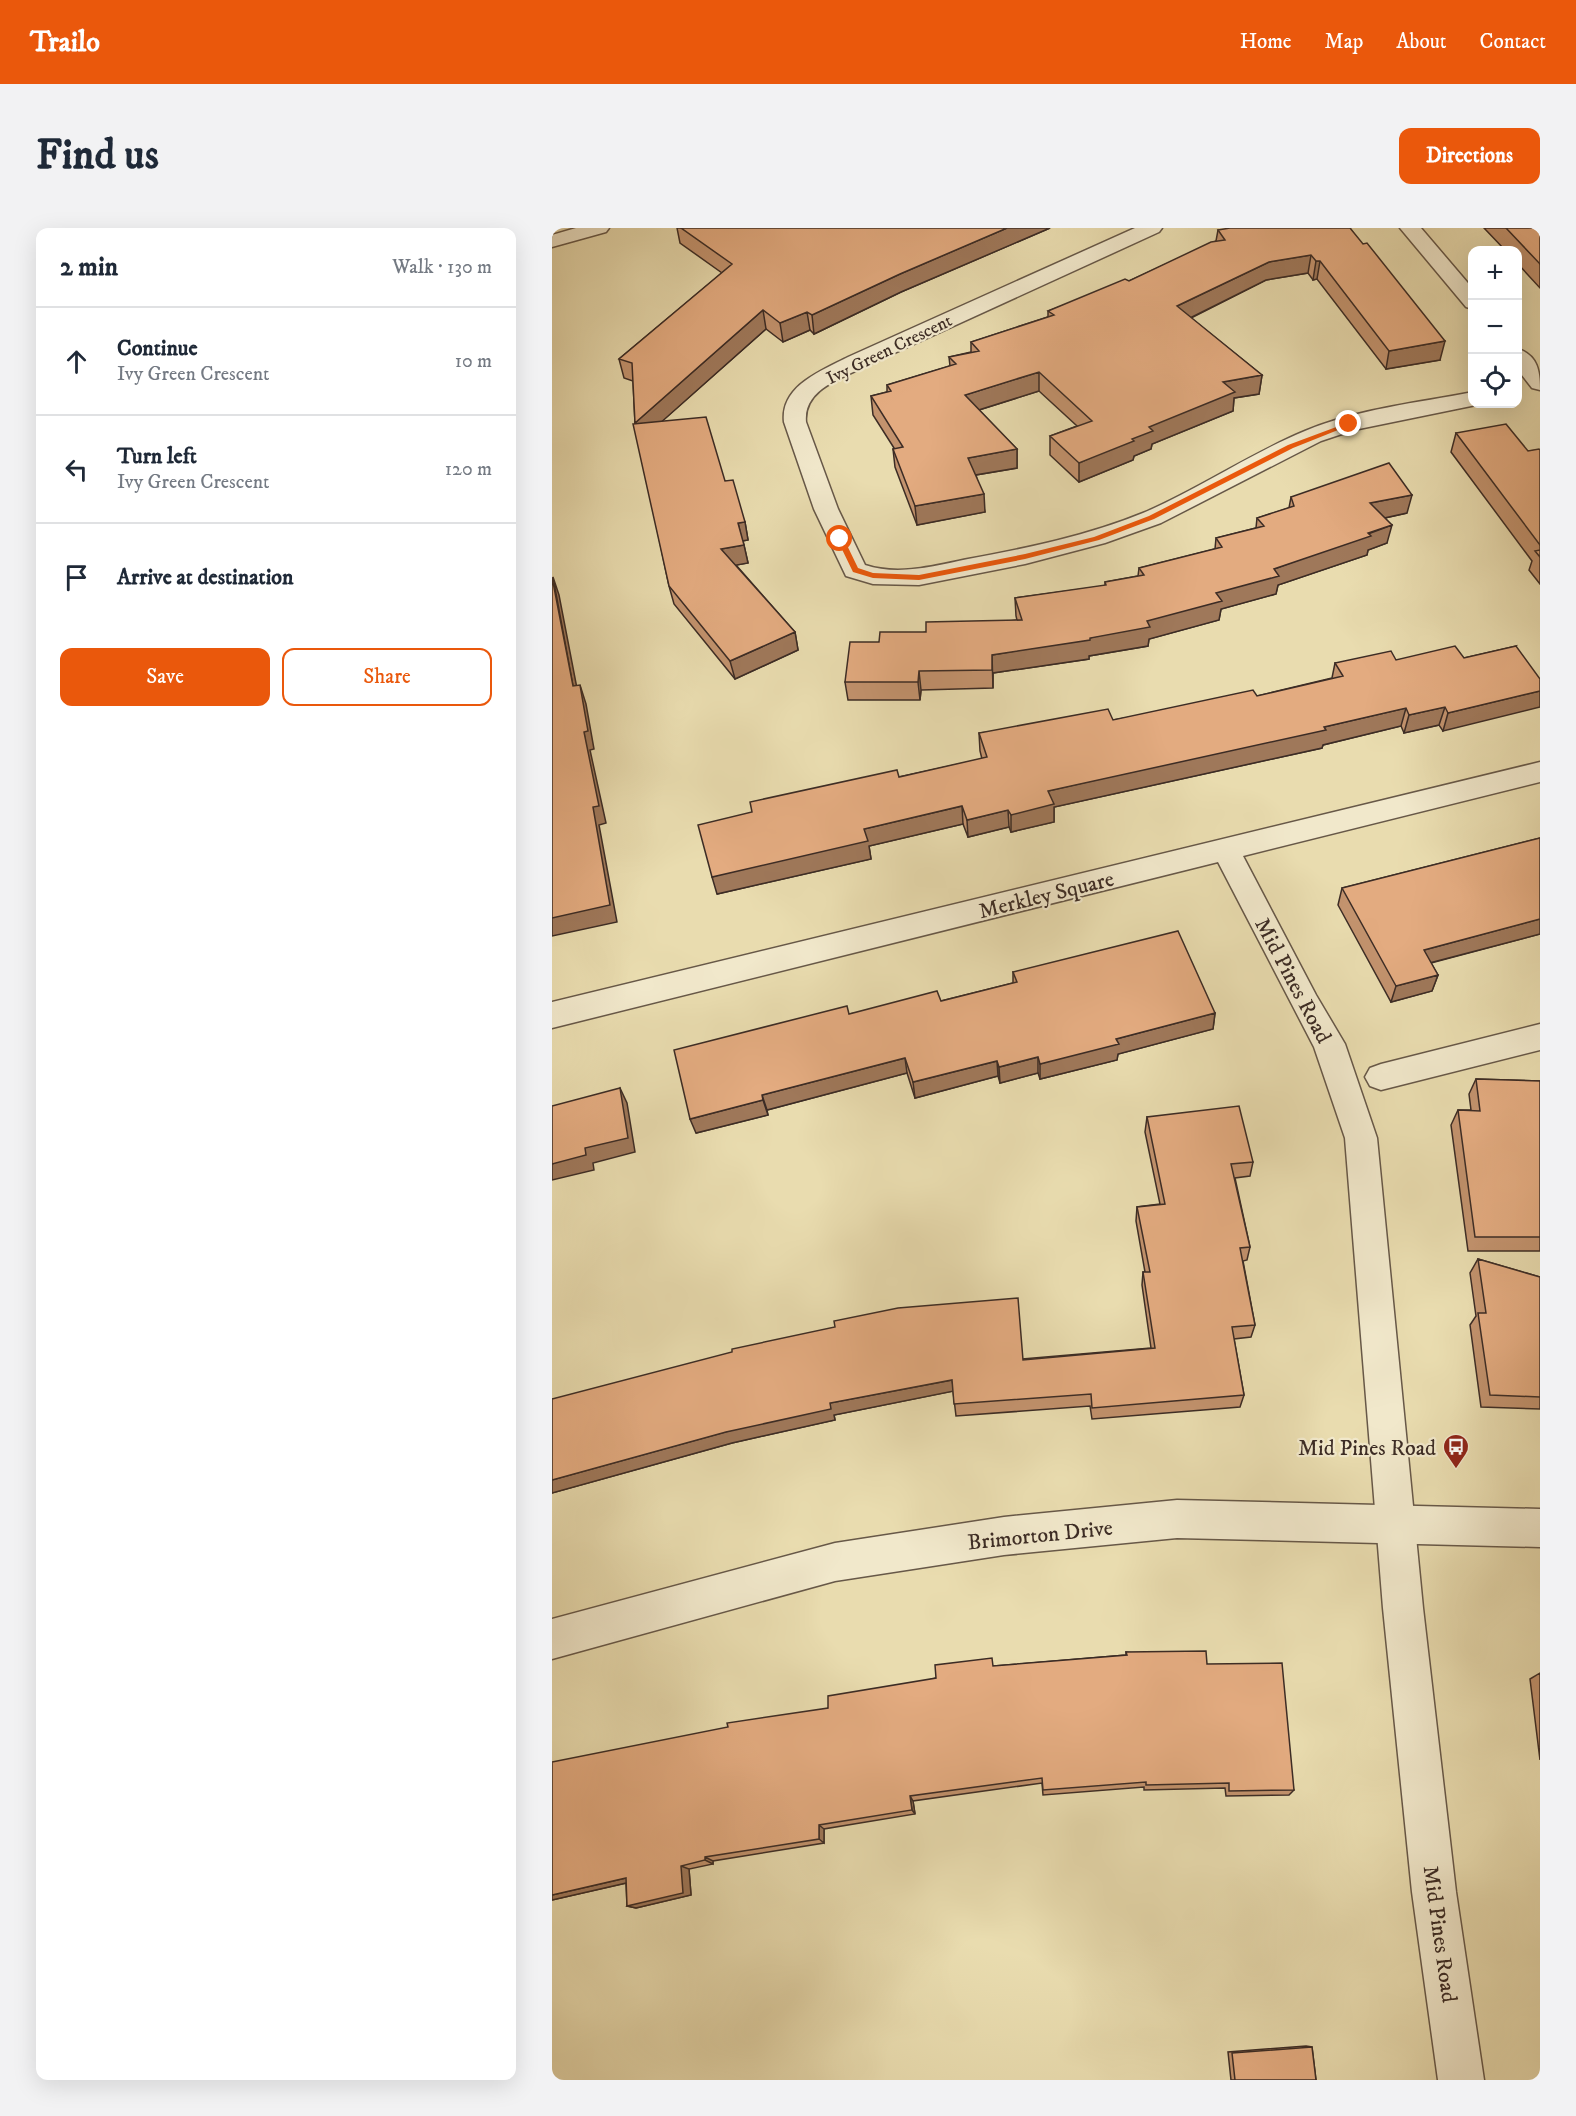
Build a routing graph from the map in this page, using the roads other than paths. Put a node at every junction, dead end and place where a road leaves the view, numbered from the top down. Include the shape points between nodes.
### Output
1 (599, 228) edge
2 (1152, 228) edge
3 (1410, 228) edge
4 (552, 241) edge
5 (1470, 300) edge
6 (1522, 361) edge
7 (1540, 384) edge
8 (1522, 389) edge
9 (1468, 400) edge
10 (1540, 772) edge
11 (1226, 850) junction
12 (552, 1015) edge
13 (1540, 1037) edge
14 (1381, 1077) dead end
15 (1396, 1524) junction
16 (1540, 1528) edge
17 (552, 1639) edge
18 (1461, 2080) edge

1 - 4 street
2 - 9 street, Ivy Green Crescent via 856,362 800,399 794,409 795,422 826,509 855,570 873,576 919,577 1096,538 1152,518 1313,436 1349,424
3 - 5 street
6 - 7 street
7 - 8 street
10 - 11 street, Merkley Square
11 - 12 street, Merkley Square
11 - 15 street, Mid Pines Road via 1329,1044 1361,1138
13 - 14 street
15 - 16 street, Brimorton Drive
15 - 17 street, Brimorton Drive via 1177,1519 1004,1536 835,1562
15 - 18 street, Mid Pines Road via 1434,1892

